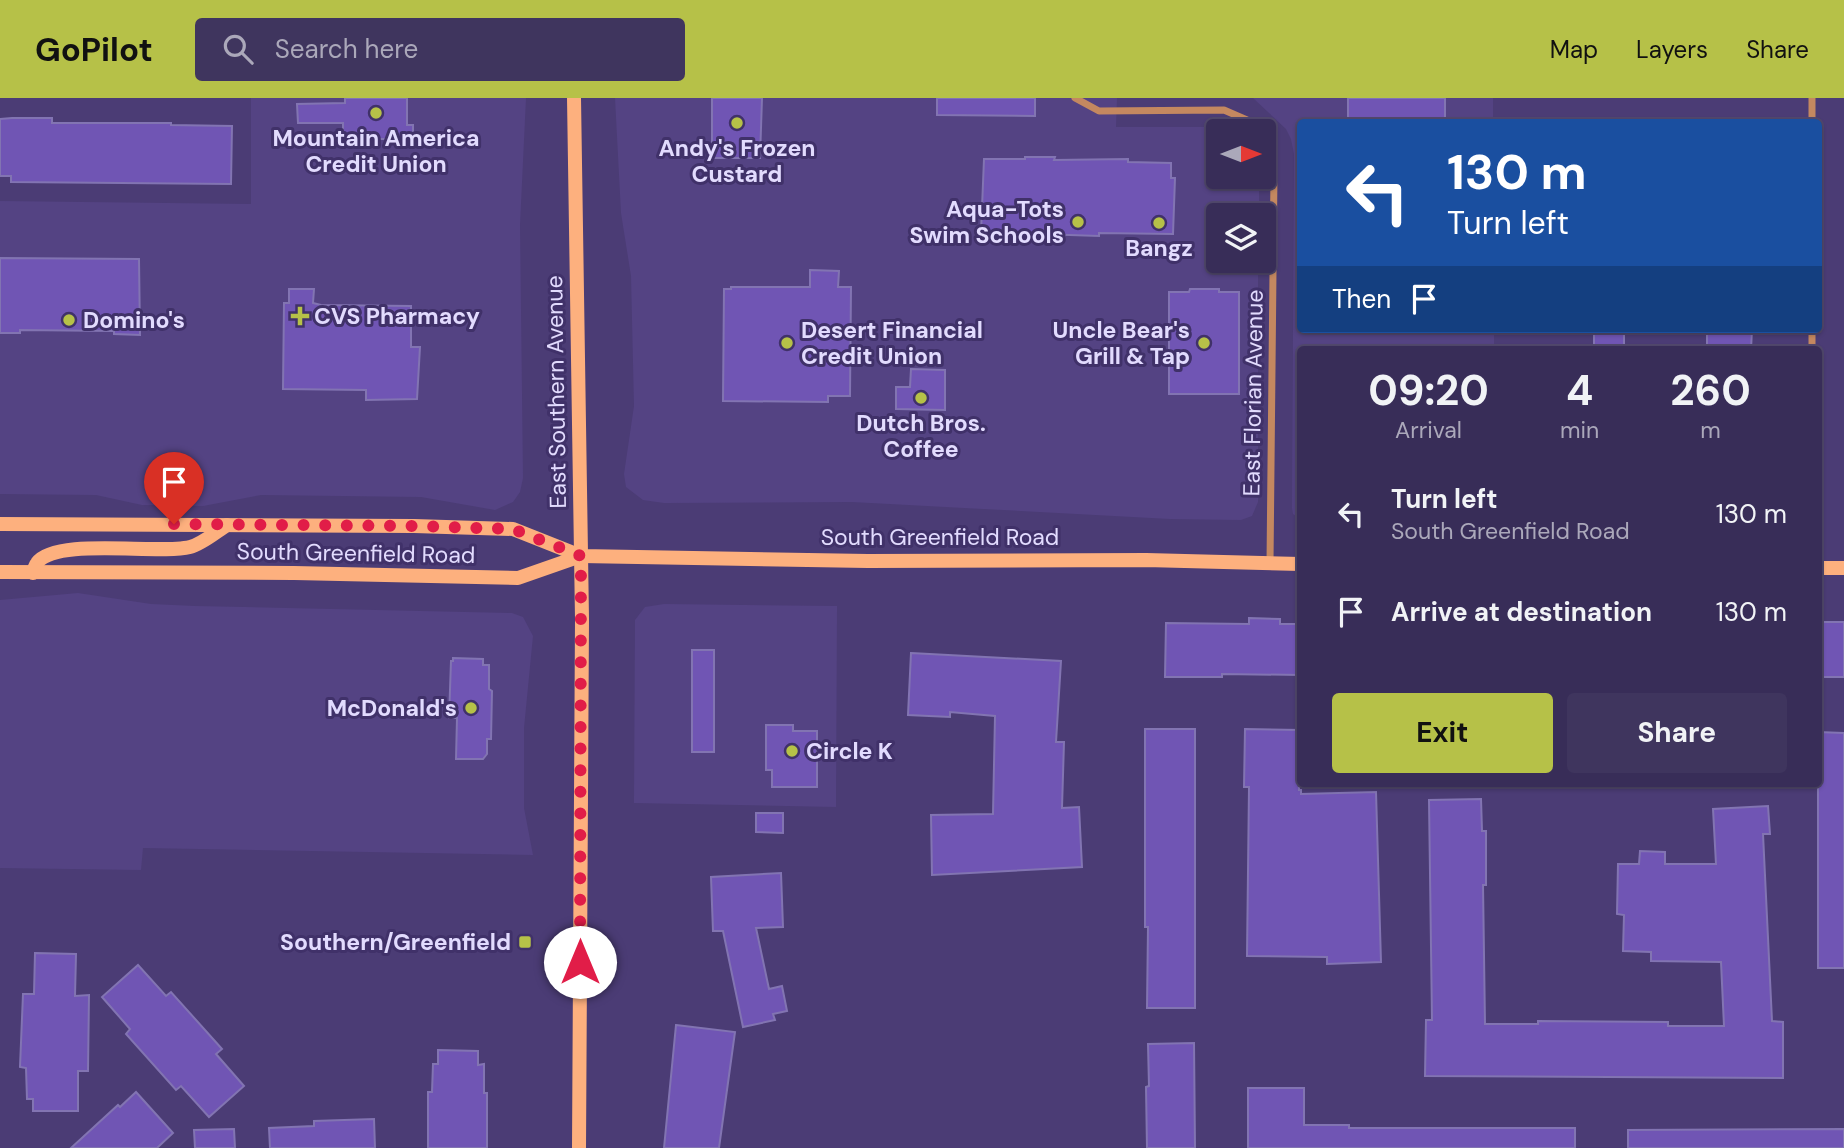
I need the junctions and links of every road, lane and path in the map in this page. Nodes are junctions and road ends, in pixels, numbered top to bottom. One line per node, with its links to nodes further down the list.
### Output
1 (574, 98): 10 (main road, East Southern Avenue)
2 (1076, 98): 4 (street)
3 (1812, 98): 5 (street)
4 (1245, 119)
5 (1812, 119)
6 (1274, 189): 11 (street, East Florian Avenue)
7 (3, 524): 8 (main road, South Greenfield Road); 9 (main road)
8 (228, 524): 10 (main road, South Greenfield Road); 16 (main road)
9 (0, 538)
10 (581, 556): 11 (main road, South Greenfield Road); 16 (main road, South Greenfield Road); 17 (main road, East Southern Avenue)
11 (1270, 564): 12 (main road, South Greenfield Road)
12 (1297, 565)
13 (1822, 568): 14 (main road)
14 (1844, 568)
15 (0, 572): 16 (main road, South Greenfield Road)
16 (33, 573)
17 (579, 1148)

